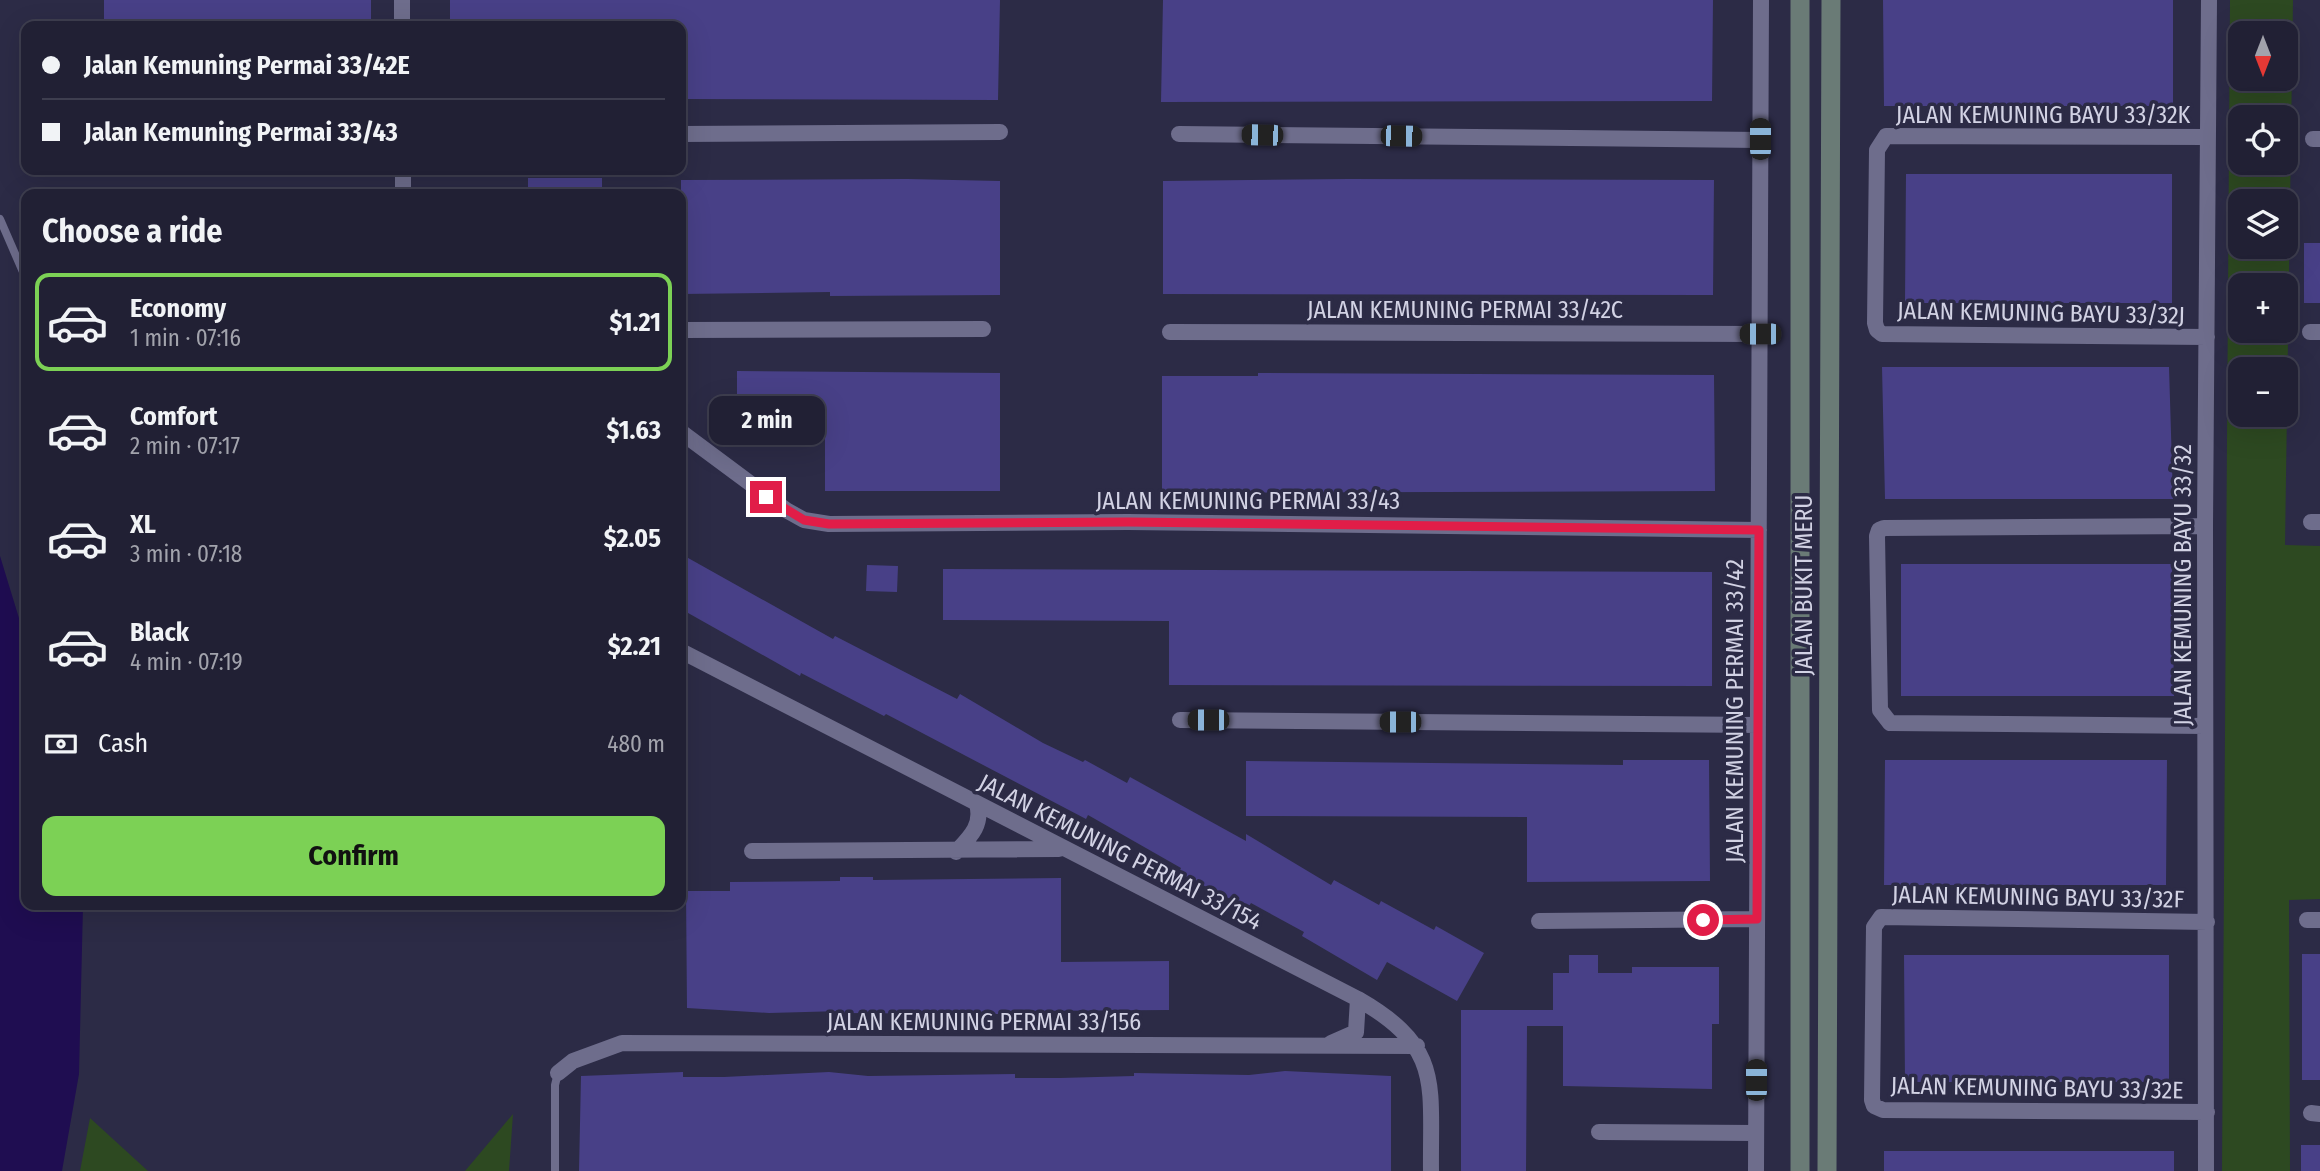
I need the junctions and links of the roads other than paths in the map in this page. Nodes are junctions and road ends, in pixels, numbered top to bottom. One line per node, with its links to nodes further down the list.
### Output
1 (401, 0): 6 (street)
2 (1761, 0): 11 (street, JALAN KEMUNING PERMAI 33/42)
3 (1800, 0): 45 (main road, JALAN BUKIT MERU)
4 (1831, 0): 46 (main road, JALAN BUKIT MERU)
5 (2209, 0): 10 (street, JALAN KEMUNING BAYU 33/32)
6 (402, 21)
7 (1000, 132): 8 (street)
8 (686, 134)
9 (1179, 134): 11 (street)
10 (2207, 137): 15 (street, JALAN KEMUNING BAYU 33/32K); 19 (street, JALAN KEMUNING BAYU 33/32)
11 (1760, 139): 18 (street, JALAN KEMUNING PERMAI 33/42)
12 (0, 219): 13 (lane)
13 (21, 267)
14 (983, 329): 16 (street)
15 (1877, 330): 19 (street, JALAN KEMUNING BAYU 33/32J)
16 (686, 331)
17 (1170, 332): 18 (street, JALAN KEMUNING PERMAI 33/42C)
18 (1760, 334): 22 (street, JALAN KEMUNING PERMAI 33/42)
19 (2207, 337): 21 (street, JALAN KEMUNING BAYU 33/32)
20 (686, 436): 22 (street, JALAN KEMUNING PERMAI 33/43)
21 (2205, 526): 26 (street, JALAN KEMUNING BAYU 33/32); 26 (street)
22 (1759, 530): 25 (street, JALAN KEMUNING PERMAI 33/42)
23 (686, 654): 27 (street, JALAN KEMUNING PERMAI 33/154)
24 (1180, 720): 25 (street)
25 (1758, 725): 31 (street, JALAN KEMUNING PERMAI 33/42)
26 (2205, 726): 33 (street, JALAN KEMUNING BAYU 33/32)
27 (976, 804): 28 (street, JALAN KEMUNING PERMAI 33/154); 30 (street)
28 (1062, 849): 30 (street); 34 (street, JALAN KEMUNING PERMAI 33/154)
29 (752, 851): 30 (street)
30 (956, 852)
31 (1757, 919): 32 (street); 41 (street, JALAN KEMUNING PERMAI 33/42)
32 (1539, 921)
33 (2207, 922): 38 (street, JALAN KEMUNING BAYU 33/32F); 39 (street, JALAN KEMUNING BAYU 33/32)
34 (1358, 999): 35 (street, JALAN KEMUNING PERMAI 33/154); 36 (street)
35 (1417, 1046): 36 (street, JALAN KEMUNING PERMAI 33/156); 43 (street, JALAN KEMUNING PERMAI 33/154)
36 (1318, 1047): 37 (street, JALAN KEMUNING PERMAI 33/156)
37 (558, 1073): 42 (lane)
38 (1872, 1100): 39 (street, JALAN KEMUNING BAYU 33/32E)
39 (2207, 1112): 47 (street, JALAN KEMUNING BAYU 33/32)
40 (1599, 1132): 41 (street)
41 (1756, 1133): 44 (street, JALAN KEMUNING PERMAI 33/42)
42 (555, 1171)
43 (1431, 1171)
44 (1756, 1171)
45 (1800, 1171)
46 (1827, 1171)
47 (2206, 1171)

